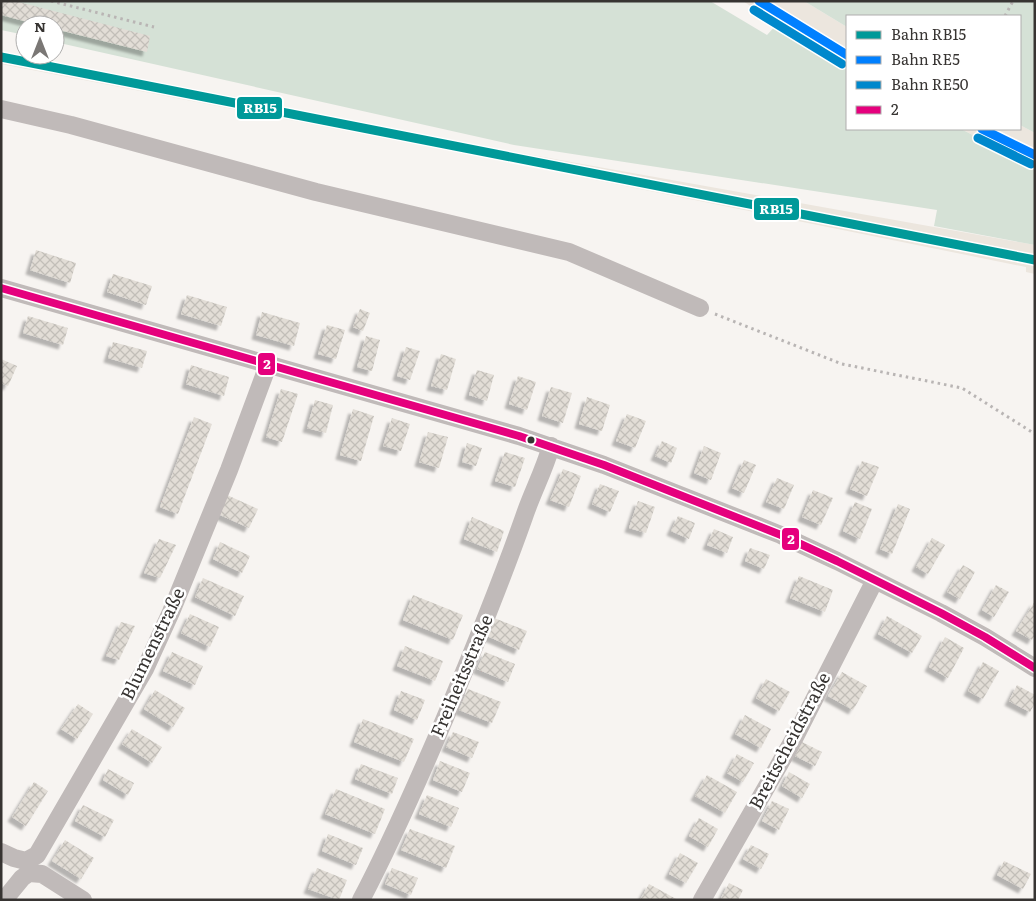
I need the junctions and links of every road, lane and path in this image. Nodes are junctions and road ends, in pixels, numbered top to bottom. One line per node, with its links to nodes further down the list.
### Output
1 (51, 1): 4 (path)
2 (1013, 1): 3 (path)
3 (1006, 15)
4 (154, 28)
5 (1, 109): 7 (street)
6 (2, 290): 8 (street)
7 (700, 308): 9 (path)
8 (268, 365): 10 (street); 14 (street, Blumenstraße)
9 (1035, 434)
10 (550, 446): 11 (street); 17 (street, Freiheitsstraße)
11 (876, 580): 12 (street); 18 (street, Breitscheidstraße)
12 (1035, 668)
13 (1, 852): 14 (street)
14 (28, 867): 15 (street, Blumenstraße); 16 (street)
15 (4, 900)
16 (82, 900)
17 (360, 900)
18 (702, 900)

